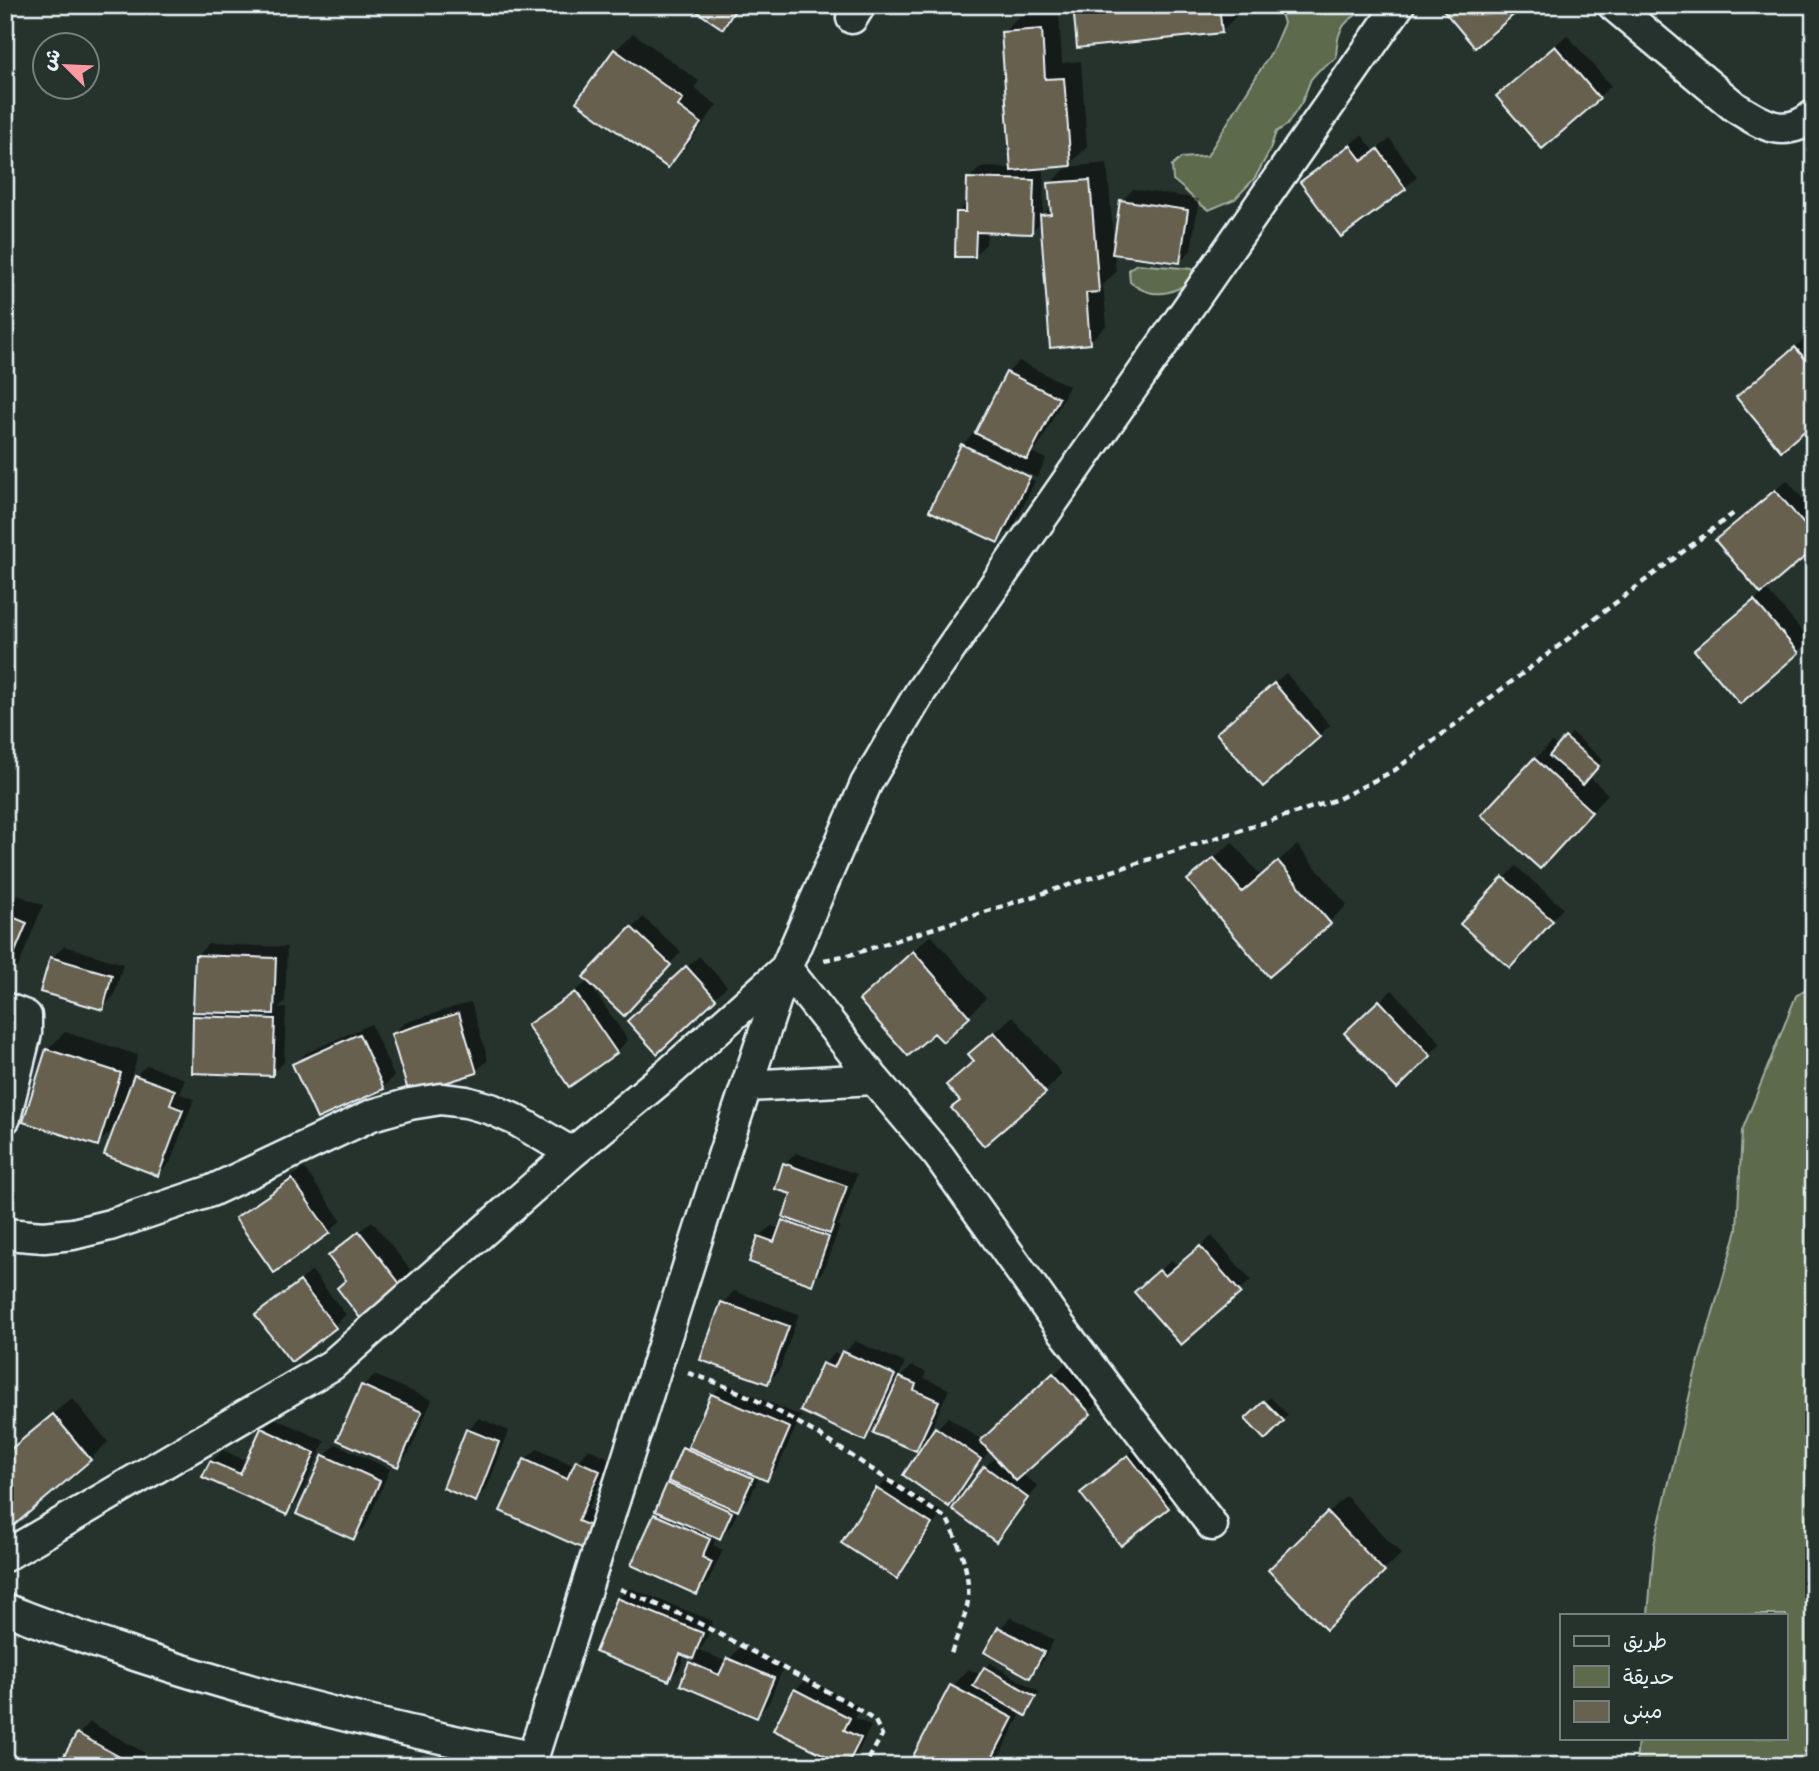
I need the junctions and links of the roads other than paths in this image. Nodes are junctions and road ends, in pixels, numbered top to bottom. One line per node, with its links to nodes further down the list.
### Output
1 (1399, 5): 4 (street)
2 (1613, 5): 3 (street)
3 (1814, 115)
4 (786, 968): 6 (street); 7 (street); 9 (street)
5 (5, 1008): 8 (street)
6 (874, 1079): 7 (street); 11 (street)
7 (747, 1086): 14 (street)
8 (5, 1118)
9 (572, 1153): 10 (street); 12 (street)
10 (5, 1234)
11 (1212, 1525)
12 (5, 1556)
13 (5, 1609): 14 (street)
14 (531, 1761)

